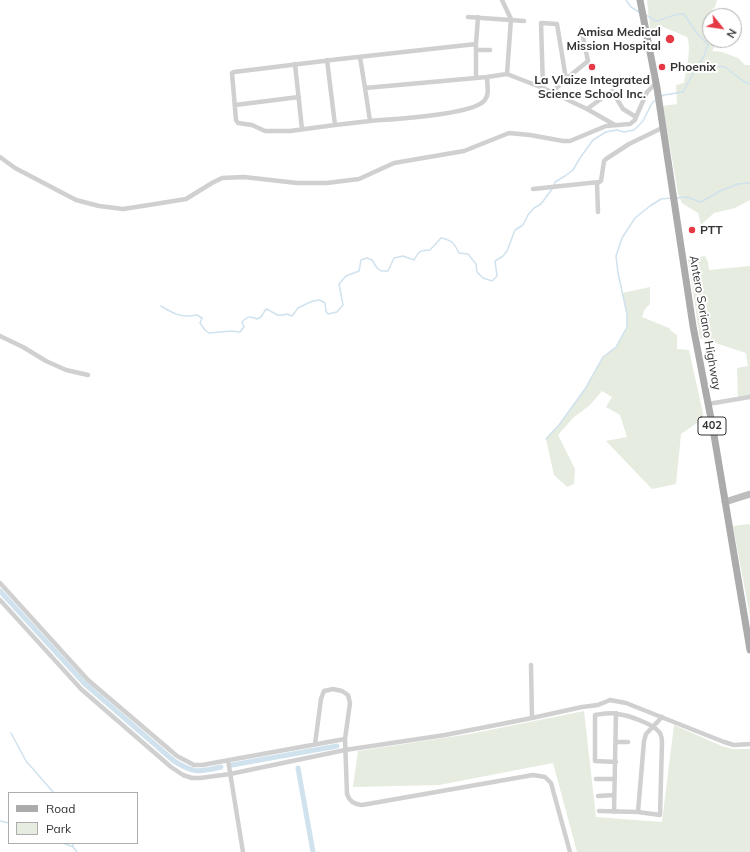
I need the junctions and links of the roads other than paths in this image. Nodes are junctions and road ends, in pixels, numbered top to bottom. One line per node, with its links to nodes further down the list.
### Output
1 (502, 0): 5 (street)
2 (640, 0): 18 (main road, Antero Soriano Highway / 402)
3 (468, 17): 4 (street)
4 (478, 17): 5 (street); 8 (street)
5 (511, 20): 6 (street); 14 (street)
6 (524, 21)
7 (581, 28): 17 (street)
8 (476, 44): 9 (street); 11 (street)
9 (476, 50): 10 (street); 16 (street)
10 (490, 50)
11 (360, 57): 12 (street); 19 (street)
12 (327, 60): 13 (street); 27 (street)
13 (295, 64): 22 (street); 23 (street)
14 (507, 74): 15 (street); 20 (street)
15 (486, 77): 16 (street); 26 (street)
16 (476, 78): 19 (street)
17 (566, 79): 20 (street); 21 (street)
18 (656, 83): 25 (street); 29 (main road, Antero Soriano Highway / 402)
19 (365, 88): 26 (street)
20 (543, 88): 21 (street)
21 (552, 92): 24 (street)
22 (299, 97): 23 (street); 30 (street)
23 (235, 105): 30 (street)
24 (587, 109): 25 (street); 28 (street)
25 (636, 117): 28 (street)
26 (370, 121): 27 (street)
27 (335, 125): 30 (street)
28 (614, 125): 31 (street)
29 (662, 128): 32 (street); 38 (main road, Antero Soriano Highway / 402)
30 (302, 129)
31 (0, 157)
32 (597, 183): 33 (street); 34 (street)
33 (533, 189)
34 (598, 212)
35 (0, 336): 36 (street)
36 (88, 375)
37 (750, 397): 38 (street)
38 (708, 404): 40 (main road, Antero Soriano Highway / 402)
39 (750, 494): 40 (street)
40 (725, 502): 45 (main road, Antero Soriano Highway / 402)
41 (0, 584): 43 (street)
42 (0, 600): 44 (street)
43 (21, 606): 44 (street); 57 (street)
44 (13, 614): 59 (street)
45 (750, 650)
46 (531, 665): 48 (street)
47 (616, 713): 50 (street); 52 (street); 58 (street)
48 (532, 718): 49 (street); 56 (street)
49 (662, 718): 50 (street); 55 (street)
50 (654, 727): 66 (street); 66 (street)
51 (344, 739): 54 (street); 54 (street); 56 (street)
52 (616, 742): 53 (street); 58 (street)
53 (628, 742)
54 (315, 744): 57 (street)
55 (750, 744)
56 (345, 750): 59 (street); 68 (street)
57 (228, 760): 59 (street)
58 (616, 762): 61 (street)
59 (230, 774): 67 (street)
60 (596, 779): 61 (street)
61 (615, 779): 62 (street)
62 (614, 795): 63 (street); 65 (street)
63 (598, 796)
64 (599, 811): 65 (street)
65 (614, 812): 66 (street)
66 (638, 812)
67 (243, 852)
68 (570, 852)

